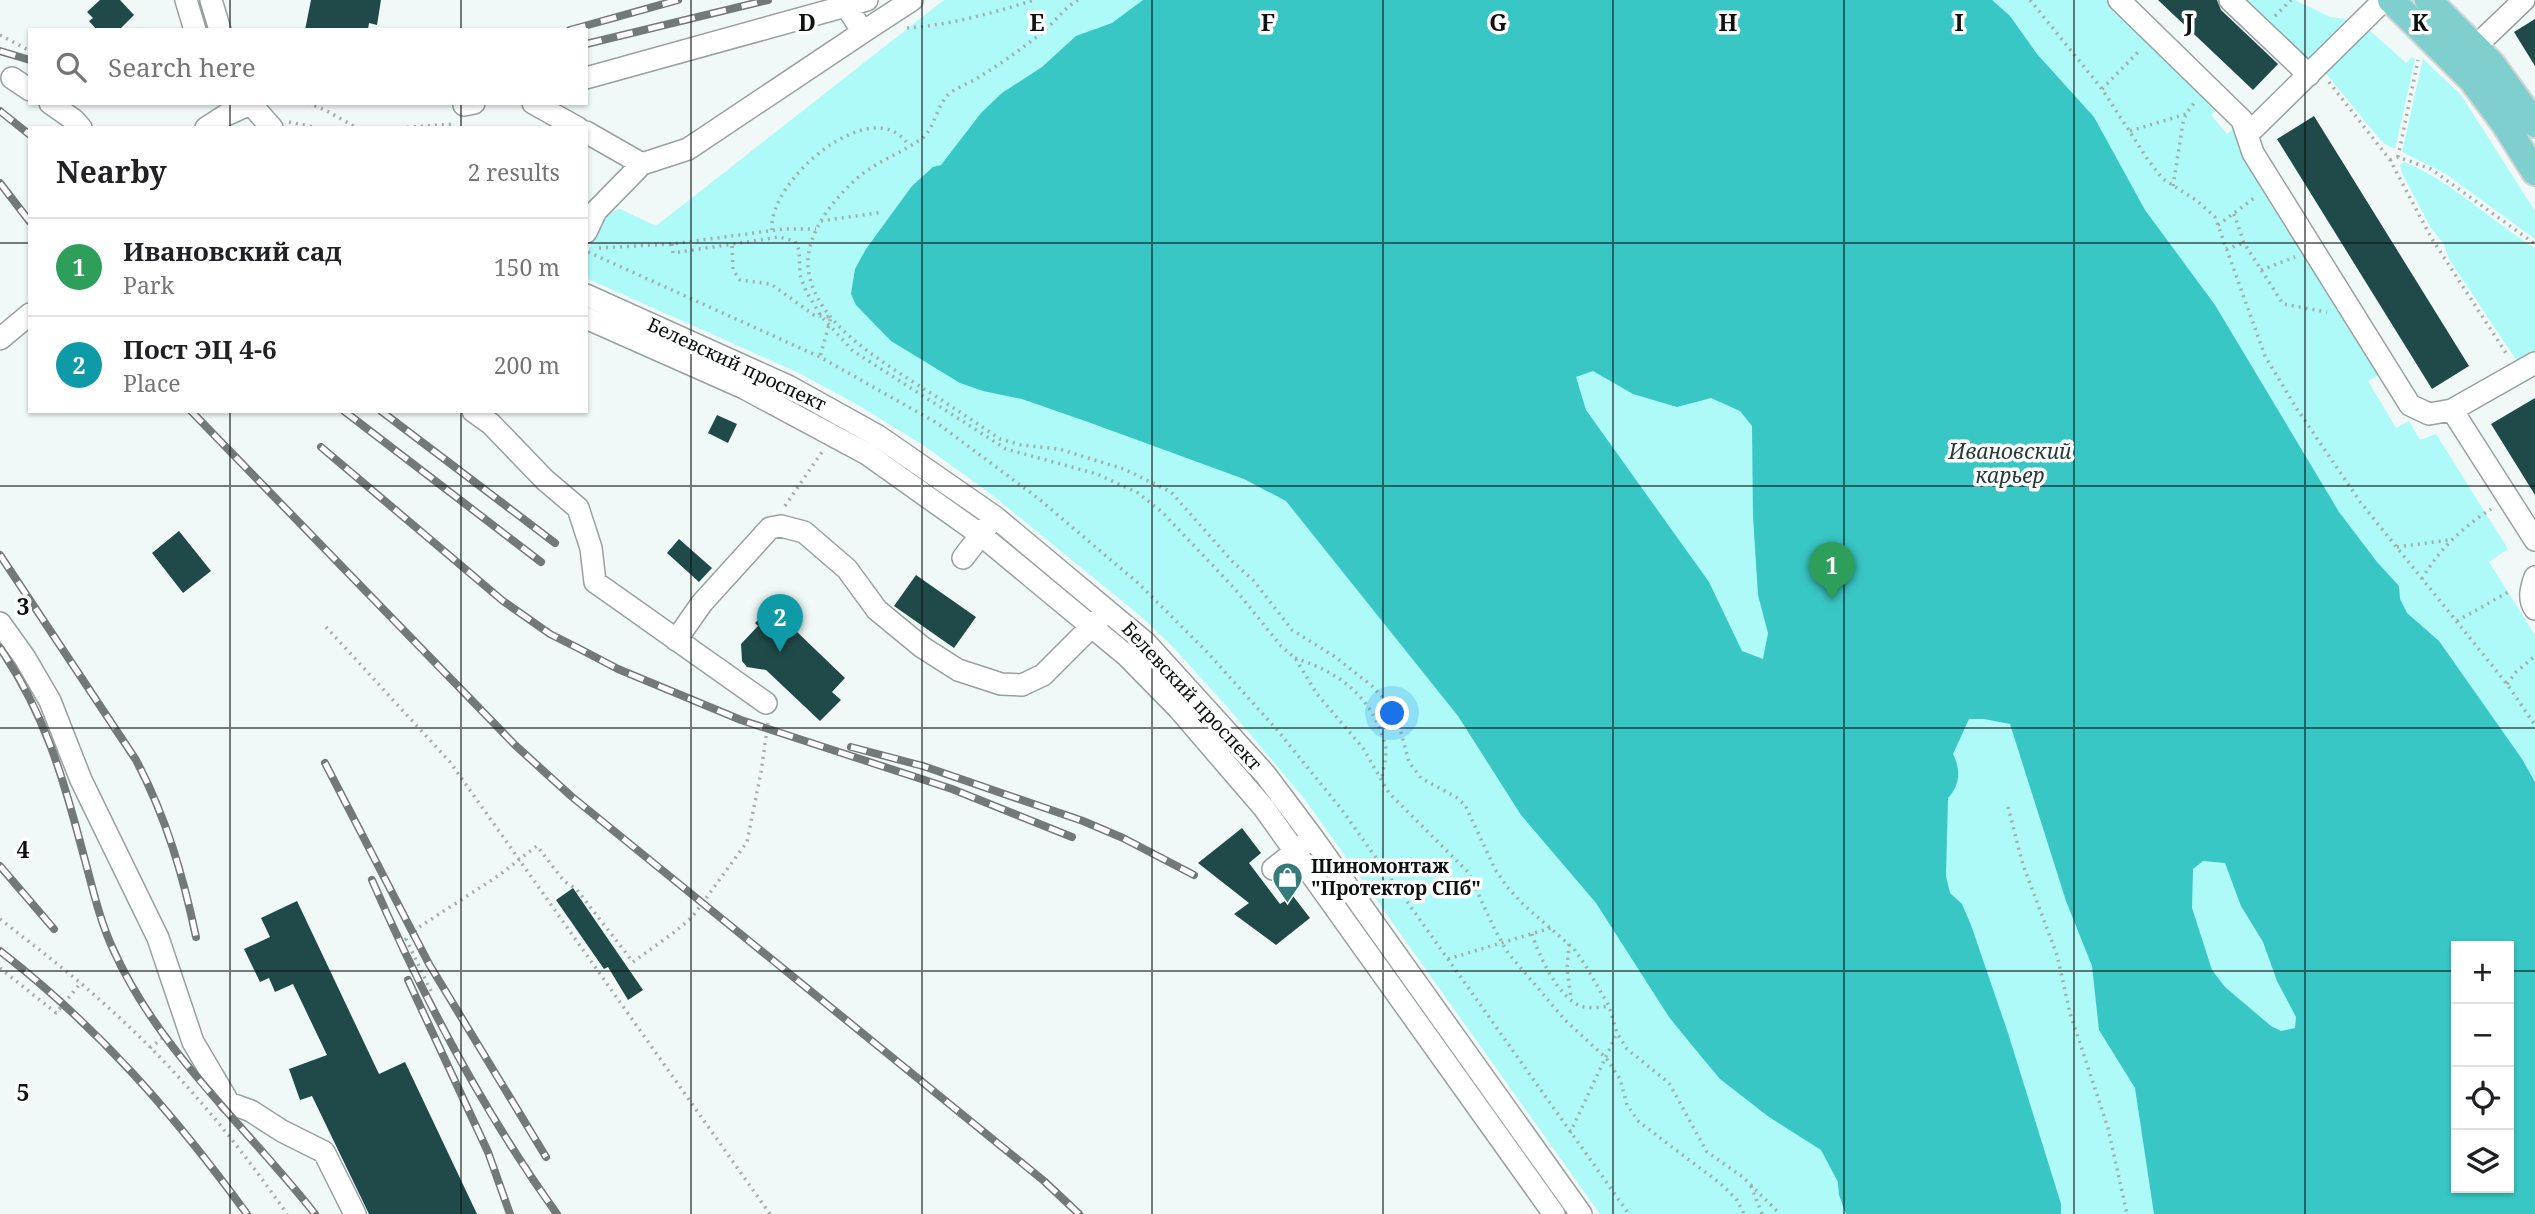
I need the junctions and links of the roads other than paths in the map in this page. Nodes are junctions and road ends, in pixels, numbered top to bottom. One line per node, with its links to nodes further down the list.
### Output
1 (186, 0): 12 (street)
2 (211, 0): 13 (street)
3 (867, 0): 11 (street)
4 (912, 0): 14 (street)
5 (2119, 0): 29 (street)
6 (2230, 0): 16 (street)
7 (2384, 0): 16 (street)
8 (2391, 0): 31 (main road)
9 (2428, 0): 15 (main road)
10 (2524, 0): 15 (street)
11 (846, 6): 14 (street); 17 (street)
12 (194, 28)
13 (219, 28)
14 (863, 32): 30 (street)
15 (2476, 46): 23 (main road)
16 (2313, 71): 29 (street)
17 (588, 77)
18 (52, 105): 25 (street)
19 (248, 105): 22 (street)
20 (251, 105): 24 (street)
21 (546, 112): 27 (street)
22 (228, 115): 26 (street)
23 (2535, 124)
24 (280, 125)
25 (79, 126)
26 (209, 126)
27 (574, 126)
28 (588, 133): 30 (street)
29 (2248, 135): 38 (street)
30 (642, 164): 32 (street)
31 (2535, 172)
32 (588, 239)
33 (588, 296): 40 (street, Белевский проспект)
34 (28, 316): 36 (street)
35 (588, 319): 41 (street, Белевский проспект)
36 (0, 338)
37 (2527, 367): 38 (street)
38 (2452, 410): 42 (street)
39 (476, 413): 49 (street)
40 (995, 517): 41 (street); 45 (street, Белевский проспект)
41 (981, 535): 43 (street); 48 (street, Белевский проспект)
42 (2535, 540)
43 (964, 558)
44 (2533, 582): 46 (street)
45 (1109, 609): 48 (street); 51 (street, Белевский проспект)
46 (2535, 609)
47 (0, 623): 54 (street)
48 (1093, 625): 49 (street); 52 (street, Белевский проспект)
49 (676, 640): 50 (street)
50 (766, 704)
51 (1313, 838): 52 (street); 56 (street, Белевский проспект)
52 (1296, 851): 53 (street); 55 (street, Белевский проспект)
53 (1273, 869)
54 (355, 1214)
55 (1554, 1214)
56 (1581, 1214)

